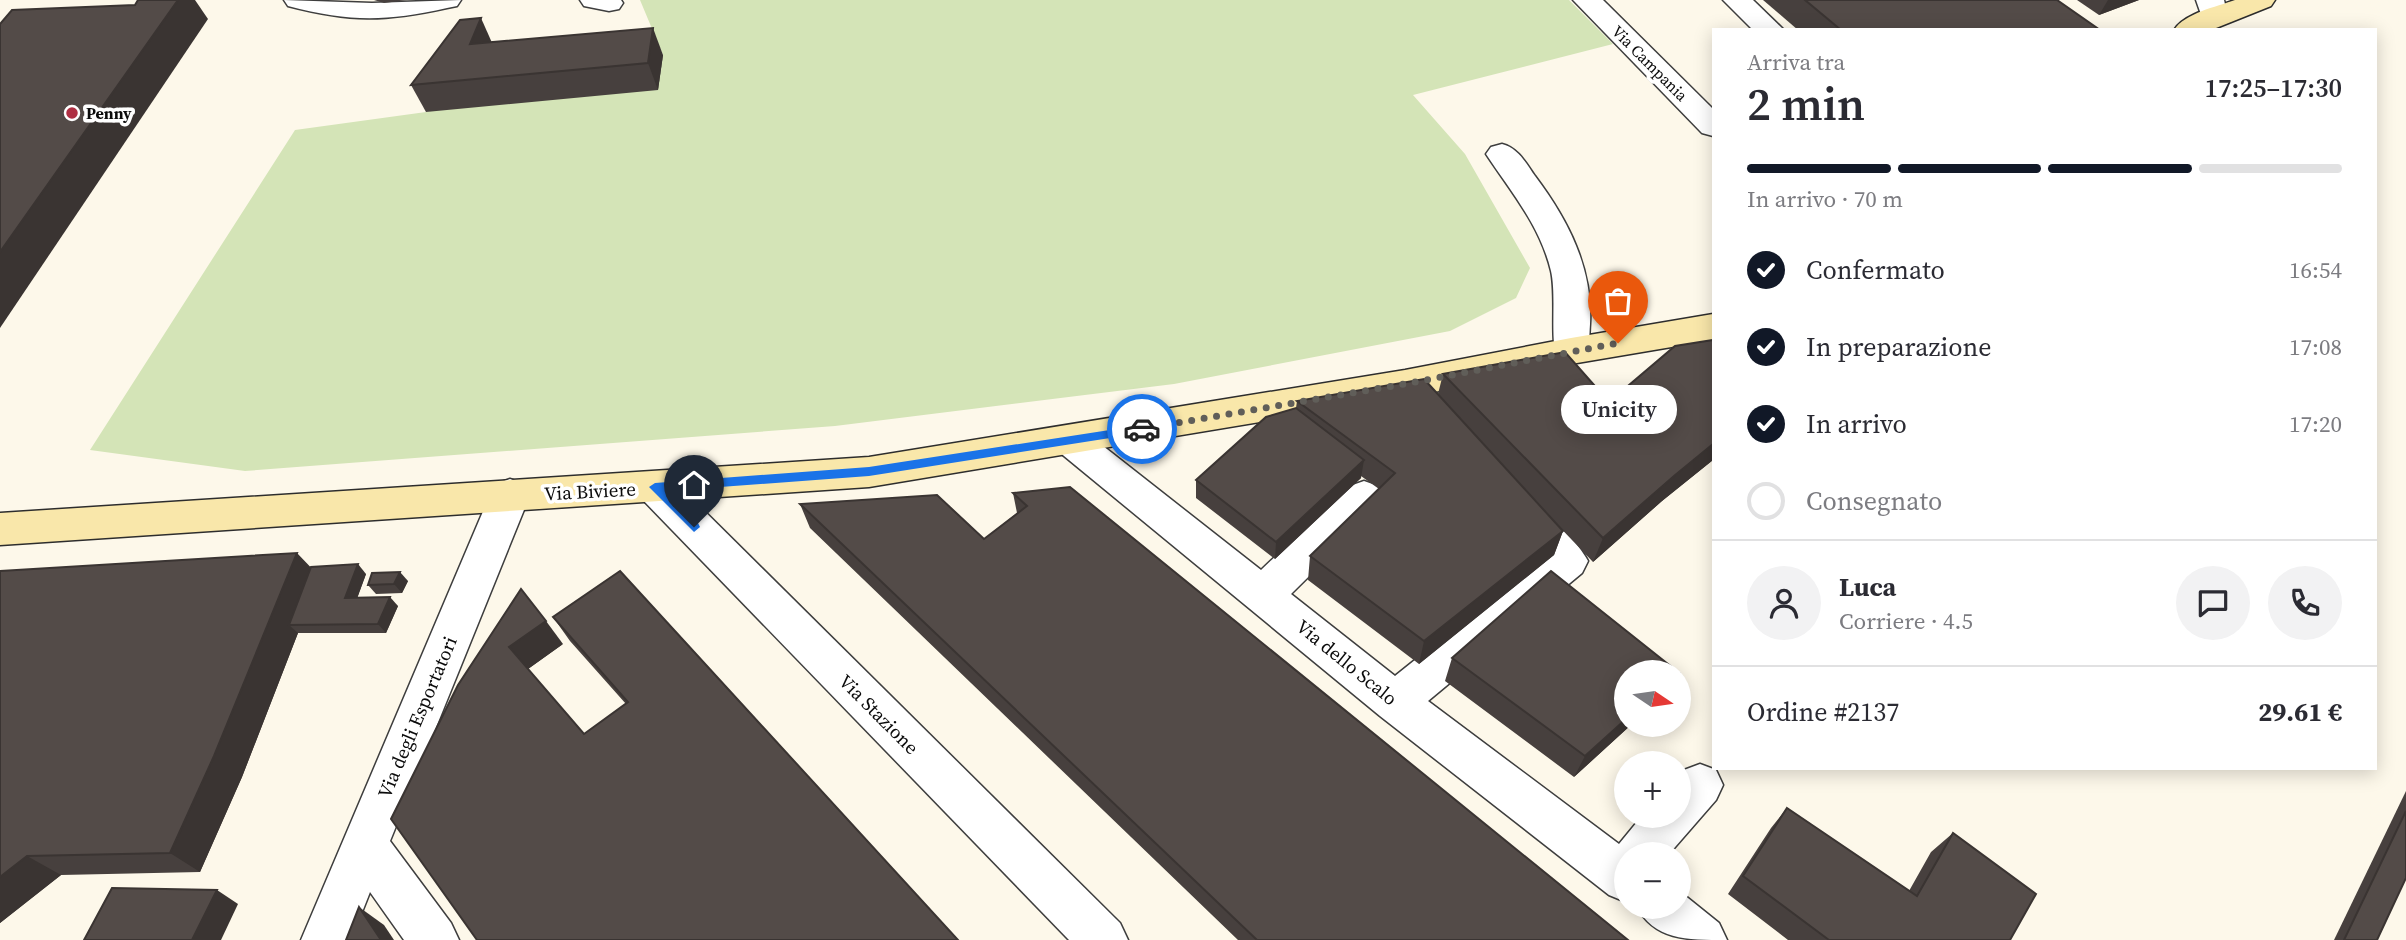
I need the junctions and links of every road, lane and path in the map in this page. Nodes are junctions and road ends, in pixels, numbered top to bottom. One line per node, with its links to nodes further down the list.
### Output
1 (298, 0): 2 (street)
2 (447, 0)
3 (1587, 0): 9 (street, Via Campania)
4 (1737, 0): 7 (street)
5 (2261, 0): 6 (main road)
6 (2212, 8): 8 (main road)
7 (1768, 28)
8 (2190, 28)
9 (1712, 125)
10 (1502, 154): 12 (street)
11 (1712, 327): 12 (main road, Via Biviere)
12 (1571, 351): 13 (main road, Via Biviere)
13 (1405, 384): 14 (street); 15 (main road, Via Biviere)
14 (1432, 414)
15 (1071, 441): 17 (main road, Via Biviere); 21 (street, Via dello Scalo)
16 (1496, 483): 22 (street)
17 (655, 487): 18 (main road, Via Biviere); 30 (street, Via Stazione)
18 (510, 495): 20 (main road, Via Biviere); 25 (street, Via degli Esportatori)
19 (1364, 497): 21 (street)
20 (0, 529)
21 (1263, 594): 22 (street, Via dello Scalo)
22 (1395, 702): 26 (street, Via dello Scalo)
23 (1662, 828): 24 (street)
24 (1650, 842)
25 (364, 844): 28 (street, Via degli Esportatori); 29 (street)
26 (1614, 860)
27 (1676, 919): 31 (street)
28 (326, 940)
29 (434, 940)
30 (1103, 940)
31 (1702, 940)

